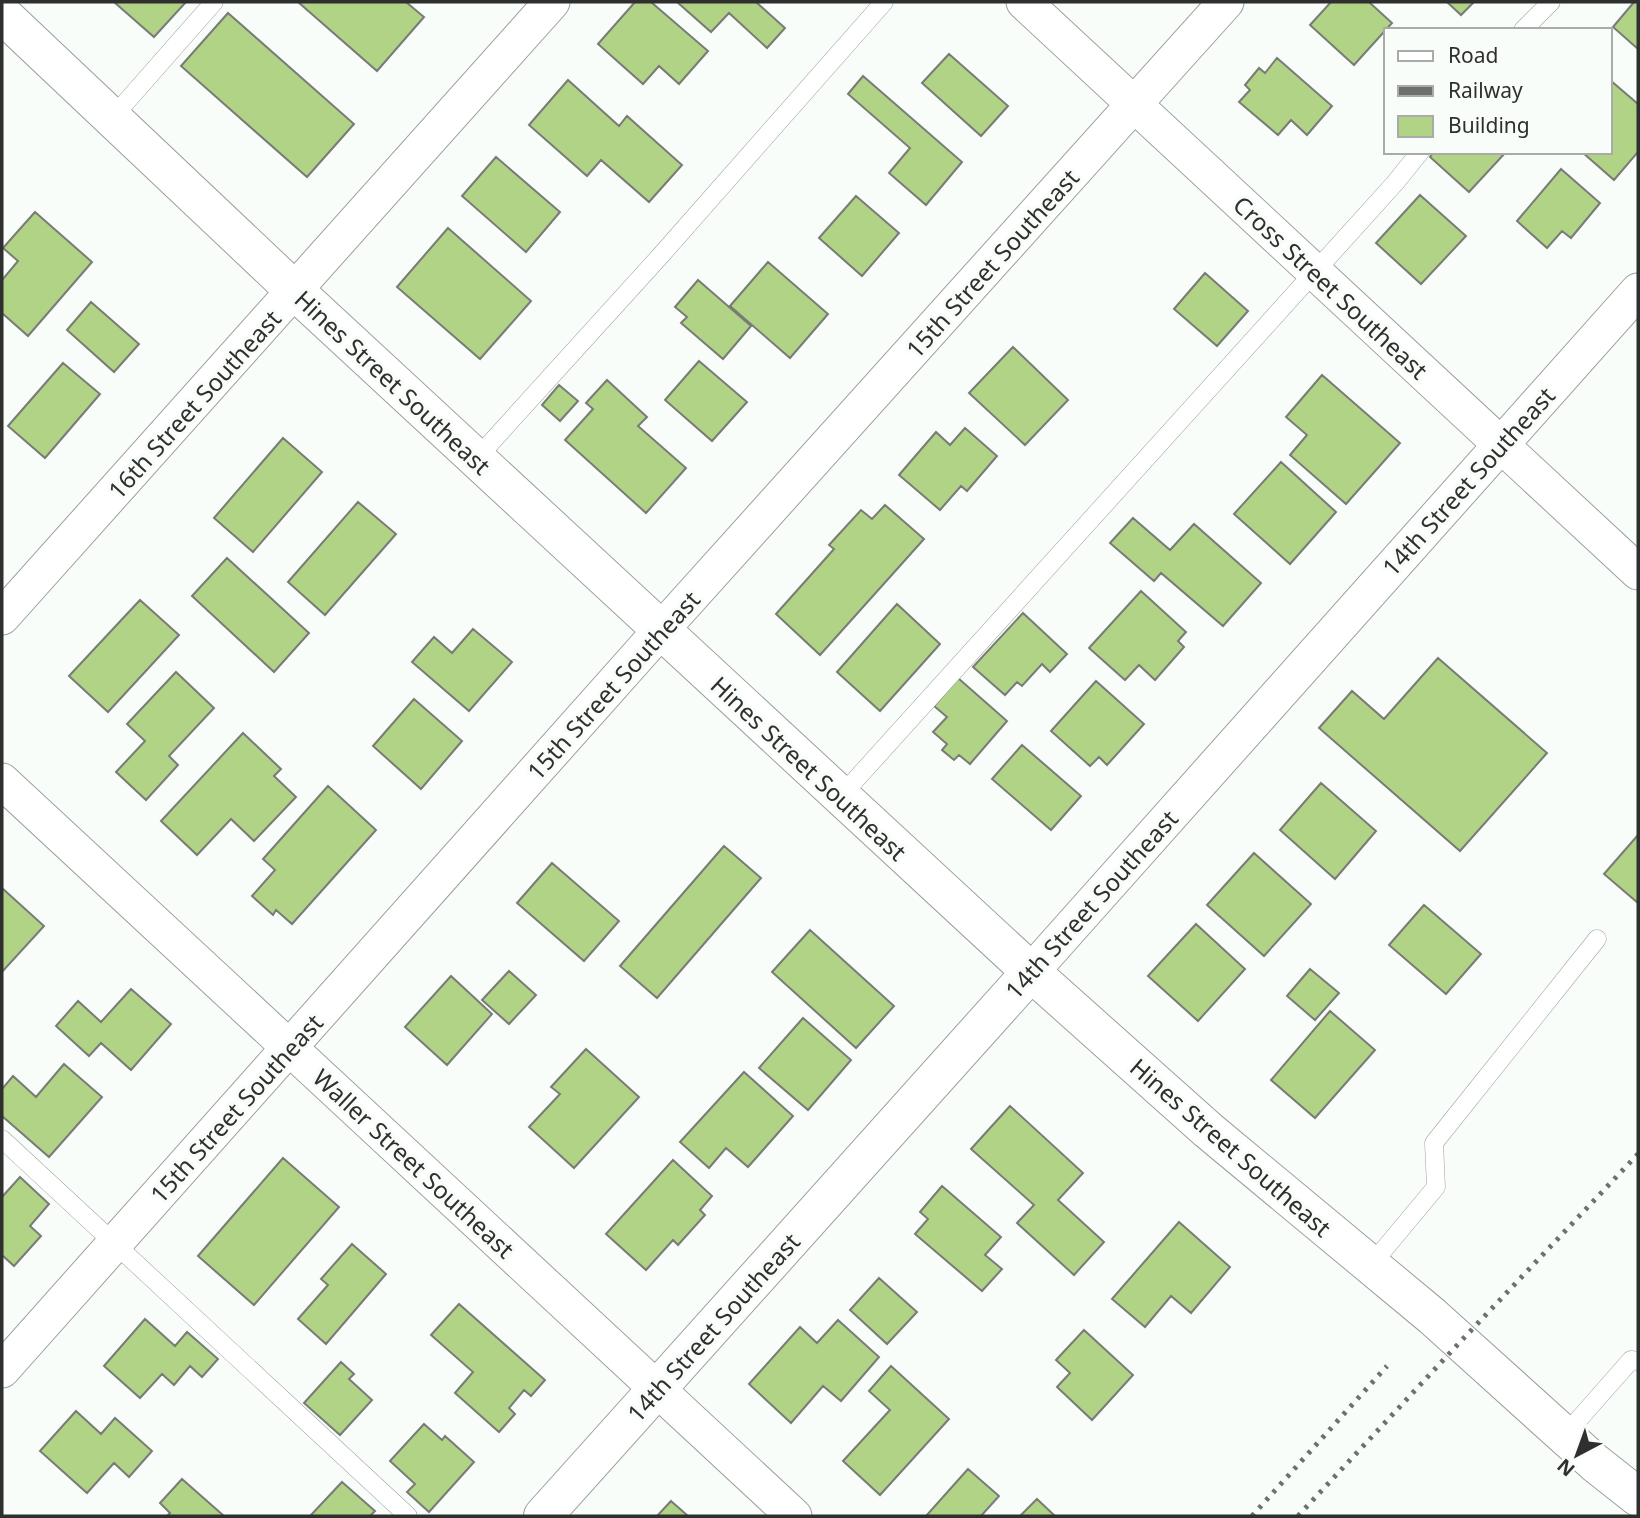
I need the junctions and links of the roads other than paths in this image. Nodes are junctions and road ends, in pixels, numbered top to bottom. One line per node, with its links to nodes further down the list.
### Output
1 (214, 2): 10 (lane)
2 (552, 2): 13 (street, 16th Street Southeast)
3 (884, 2): 16 (lane)
4 (1024, 2): 9 (street, Cross Street Southeast)
5 (1226, 2): 9 (street, 15th Street Southeast)
6 (1551, 2): 8 (lane)
7 (2, 14): 10 (street, Hines Street Southeast)
8 (1525, 28)
9 (1136, 104): 12 (street, Cross Street Southeast); 19 (street, 15th Street Southeast)
10 (111, 118): 13 (street, Hines Street Southeast)
11 (1418, 154): 12 (lane)
12 (1314, 271): 15 (street, Cross Street Southeast); 21 (lane)
13 (295, 291): 16 (street, Hines Street Southeast); 18 (street, 16th Street Southeast)
14 (1638, 291): 15 (street, 14th Street Southeast)
15 (1500, 444): 17 (street, Cross Street Southeast); 23 (street, 14th Street Southeast)
16 (476, 458): 19 (street, Hines Street Southeast)
17 (1638, 572)
18 (2, 617)
19 (661, 630): 21 (street, Hines Street Southeast); 24 (street, 15th Street Southeast)
20 (2, 781): 24 (street, Waller Street Southeast)
21 (840, 797): 23 (street, Hines Street Southeast)
22 (1597, 939): 27 (lane)
23 (1031, 972): 27 (street, Hines Street Southeast); 30 (street, 14th Street Southeast)
24 (291, 1048): 26 (street, 15th Street Southeast); 30 (street, Waller Street Southeast)
25 (2, 1139): 26 (lane)
26 (114, 1245): 29 (street, 15th Street Southeast); 33 (lane)
27 (1371, 1265): 31 (street, Hines Street Southeast)
28 (1638, 1361): 31 (lane)
29 (2, 1370)
30 (657, 1389): 34 (street, 14th Street Southeast); 35 (street, Waller Street Southeast)
31 (1565, 1436): 32 (street, Hines Street Southeast)
32 (1638, 1497)
33 (408, 1516)
34 (542, 1516)
35 (794, 1516)

